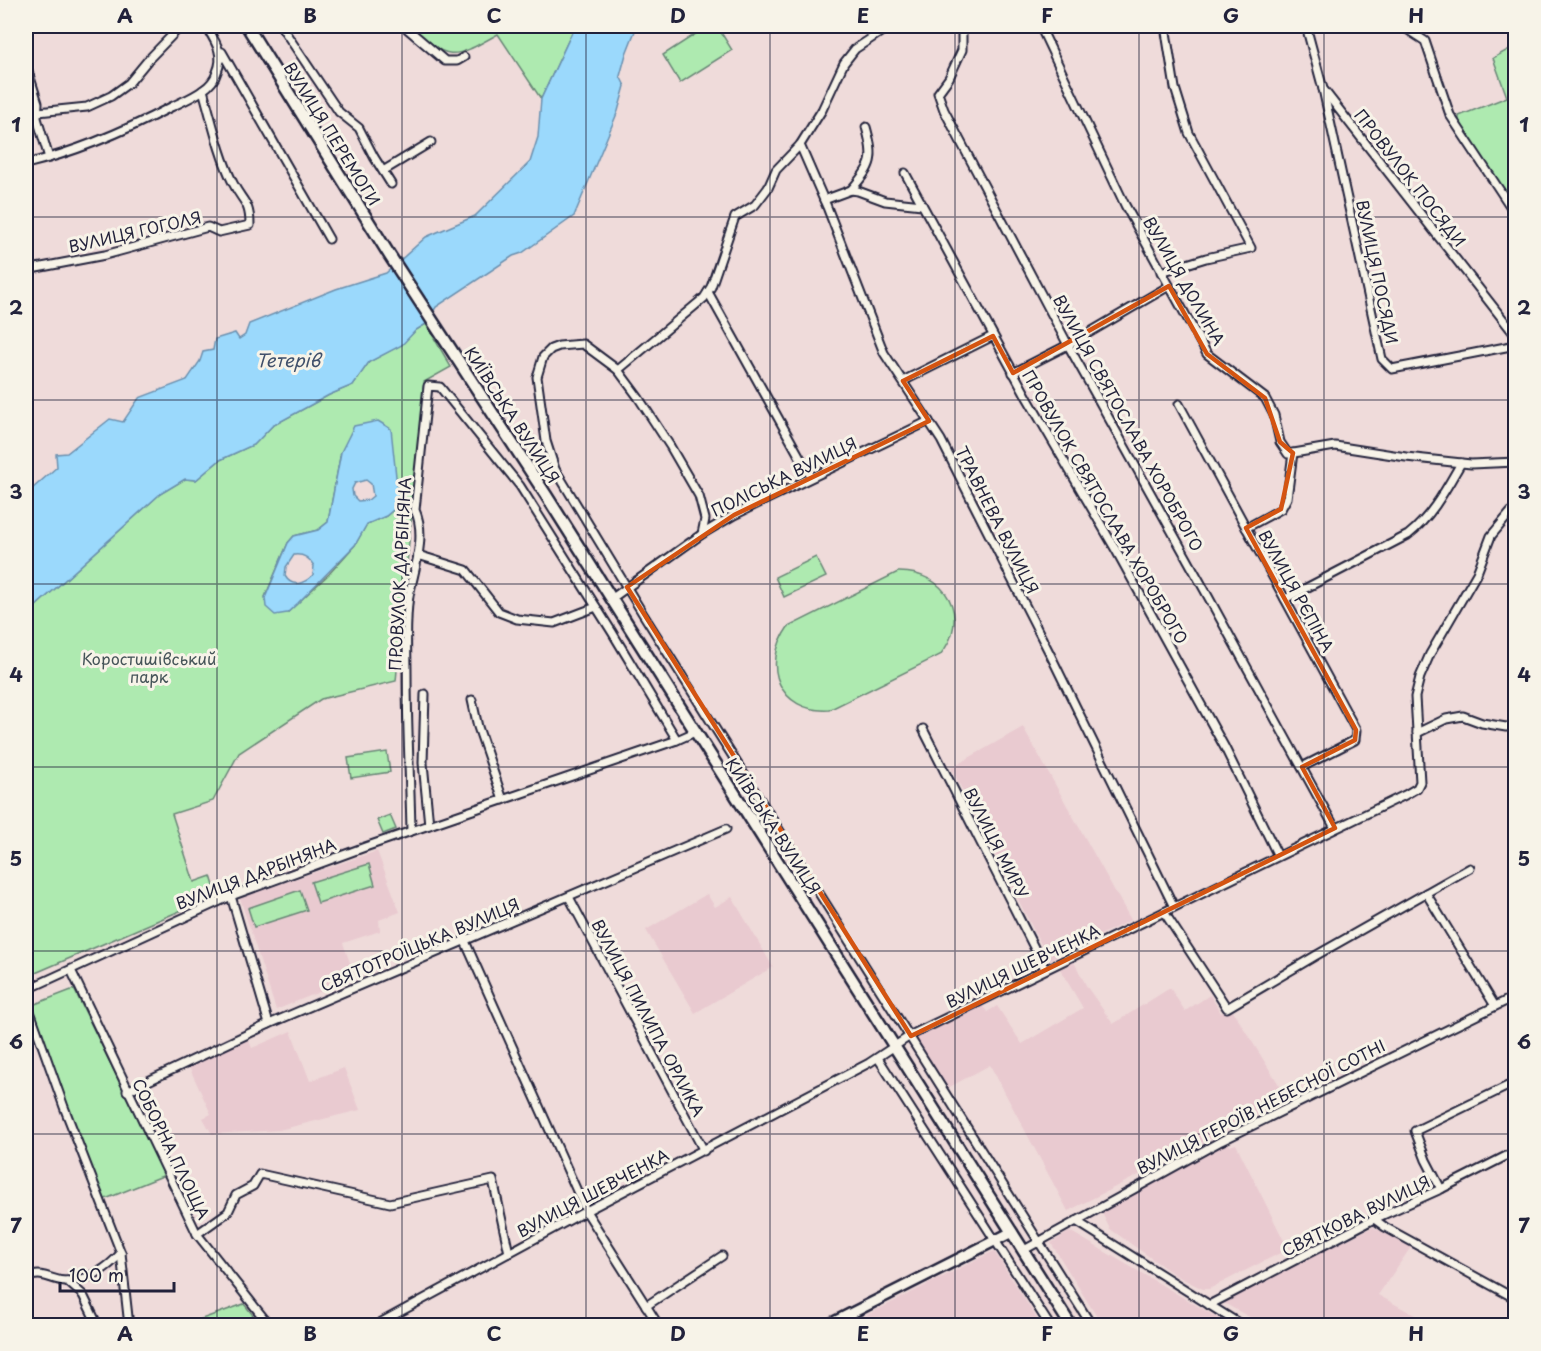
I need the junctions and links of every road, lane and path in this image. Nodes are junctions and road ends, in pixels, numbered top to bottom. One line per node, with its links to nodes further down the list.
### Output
1 (181, 26): 17 (street)
2 (206, 26): 12 (street)
3 (247, 26): 37 (main road, ВУЛИЦЯ ПЕРЕМОГИ)
4 (281, 26): 23 (street, ВУЛИЦЯ ПЕРЕМОГИ)
5 (404, 26): 13 (street)
6 (890, 26): 20 (street)
7 (962, 26): 38 (street, ВУЛИЦЯ СВЯТОСЛАВА ХОРОБРОГО)
8 (1040, 26): 32 (street, ВУЛИЦЯ ДОЛИНА)
9 (1165, 26): 32 (street)
10 (1306, 26): 15 (street, ПРОВУЛОК ПОСЯДИ)
11 (1404, 26): 29 (street)
12 (220, 50): 16 (street); 30 (street)
13 (464, 57)
14 (26, 65): 17 (street)
15 (1323, 89): 36 (street, ПРОВУЛОК ПОСЯДИ); 39 (street, ВУЛИЦЯ ПОСЯДИ)
16 (203, 90): 21 (street); 31 (street, ВУЛИЦЯ ГОГОЛЯ)
17 (38, 112): 21 (street)
18 (866, 127): 26 (street)
19 (431, 142): 23 (street, ВУЛИЦЯ ПЕРЕМОГИ)
20 (800, 145): 27 (street, ТРАВНЕВА ВУЛИЦЯ); 34 (street)
21 (50, 158): 22 (street)
22 (26, 164)
23 (383, 171): 25 (street, ВУЛИЦЯ ПЕРЕМОГИ)
24 (905, 172): 28 (street, ПРОВУЛОК СВЯТОСЛАВА ХОРОБРОГО)
25 (391, 184)
26 (851, 190): 27 (street); 28 (street)
27 (825, 200): 42 (street, ТРАВНЕВА ВУЛИЦЯ)
28 (922, 205): 35 (street, ПРОВУЛОК СВЯТОСЛАВА ХОРОБРОГО)
29 (1515, 215)
30 (329, 239)
31 (26, 270)
32 (1161, 272): 33 (street, ВУЛИЦЯ ДОЛИНА)
33 (1169, 286): 38 (street); 45 (street, ВУЛИЦЯ ДОЛИНА)
34 (708, 292): 40 (street); 48 (street)
35 (993, 336): 41 (street, ПРОВУЛОК СВЯТОСЛАВА ХОРОБРОГО); 42 (street)
36 (1515, 336)
37 (447, 343): 54 (main road, КИЇВСЬКА ВУЛИЦЯ)
38 (1068, 345): 41 (street); 64 (street, ВУЛИЦЯ СВЯТОСЛАВА ХОРОБРОГО)
39 (1515, 345)
40 (618, 370): 51 (street); 53 (street, КИЇВСЬКА ВУЛИЦЯ)
41 (1013, 373): 70 (street, ПРОВУЛОК СВЯТОСЛАВА ХОРОБРОГО)
42 (903, 381): 44 (street, ТРАВНЕВА ВУЛИЦЯ)
43 (1179, 404): 50 (street, ВУЛИЦЯ РЄПІНА)
44 (929, 421): 48 (street, ПОЛІСЬКА ВУЛИЦЯ); 75 (street, ТРАВНЕВА ВУЛИЦЯ)
45 (1293, 453): 46 (street); 50 (street)
46 (1461, 462): 47 (street); 55 (street)
47 (1515, 462)
48 (811, 477): 51 (street, ПОЛІСЬКА ВУЛИЦЯ)
49 (1515, 506): 62 (street, ВУЛИЦЯ ШЕВЧЕНКА)
50 (1246, 528): 55 (street, ВУЛИЦЯ РЄПІНА)
51 (702, 534): 53 (street, ПОЛІСЬКА ВУЛИЦЯ)
52 (418, 555): 56 (street); 56 (street, ПРОВУЛОК ДАРБІНЯНА); 69 (street, ПРОВУЛОК ДАРБІНЯНА)
53 (627, 587): 54 (street, ПОЛІСЬКА ВУЛИЦЯ); 85 (street, КИЇВСЬКА ВУЛИЦЯ)
54 (611, 599): 61 (main road, КИЇВСЬКА ВУЛИЦЯ)
55 (1285, 599): 64 (street, ВУЛИЦЯ РЄПІНА)
56 (596, 607): 63 (street)
57 (425, 694): 66 (street)
58 (472, 700): 65 (street)
59 (1515, 726): 62 (street)
60 (923, 729): 78 (street, ВУЛИЦЯ МИРУ)
61 (695, 732): 63 (street, ВУЛИЦЯ ДАРБІНЯНА); 86 (main road, КИЇВСЬКА ВУЛИЦЯ)
62 (1417, 733): 67 (street, ВУЛИЦЯ ШЕВЧЕНКА)
63 (677, 740): 65 (street, ВУЛИЦЯ ДАРБІНЯНА)
64 (1302, 767): 67 (street, ВУЛИЦЯ СВЯТОСЛАВА ХОРОБРОГО)
65 (503, 800): 66 (street, ВУЛИЦЯ ДАРБІНЯНА)
66 (429, 825): 69 (street, ВУЛИЦЯ ДАРБІНЯНА)
67 (1335, 828): 70 (street, ВУЛИЦЯ ШЕВЧЕНКА)
68 (726, 829): 74 (street, СВЯТОТРОЇЦЬКА ВУЛИЦЯ)
69 (411, 831): 73 (street, ВУЛИЦЯ ДАРБІНЯНА)
70 (1278, 856): 75 (street, ВУЛИЦЯ ШЕВЧЕНКА)
71 (1470, 868): 72 (street)
72 (1426, 893): 76 (street); 83 (street)
73 (231, 896): 79 (street, ВУЛИЦЯ ДАРБІНЯНА); 84 (street)
74 (568, 897): 77 (street, СВЯТОТРОЇЦЬКА ВУЛИЦЯ); 90 (street, ВУЛИЦЯ ПИЛИПА ОРЛИКА)
75 (1174, 907): 76 (street, ВУЛИЦЯ ШЕВЧЕНКА)
76 (1164, 912): 78 (street, ВУЛИЦЯ ШЕВЧЕНКА)
77 (464, 939): 84 (street, СВЯТОТРОЇЦЬКА ВУЛИЦЯ); 93 (street)
78 (1045, 969): 85 (street, ВУЛИЦЯ ШЕВЧЕНКА)
79 (71, 970): 80 (street, ВУЛИЦЯ ДАРБІНЯНА); 89 (street, СОБОРНА ПЛОЩА)
80 (26, 990)
81 (1515, 996): 83 (street, ВУЛИЦЯ ГЕРОЇВ НЕБЕСНОЇ СОТНІ)
82 (26, 1000): 102 (street)
83 (1495, 1006): 95 (street, ВУЛИЦЯ ГЕРОЇВ НЕБЕСНОЇ СОТНІ)
84 (269, 1024): 89 (street, СВЯТОТРОЇЦЬКА ВУЛИЦЯ)
85 (911, 1036): 86 (street, ВУЛИЦЯ ШЕВЧЕНКА); 99 (street, КИЇВСЬКА ВУЛИЦЯ)
86 (895, 1046): 87 (street, ВУЛИЦЯ ШЕВЧЕНКА); 96 (main road, КИЇВСЬКА ВУЛИЦЯ)
87 (878, 1058): 90 (street, ВУЛИЦЯ ШЕВЧЕНКА); 98 (street)
88 (1515, 1082): 92 (street)
89 (127, 1091): 97 (street, СОБОРНА ПЛОЩА)
90 (704, 1151): 93 (street, ВУЛИЦЯ ШЕВЧЕНКА)
91 (1515, 1151): 92 (street, СВЯТКОВА ВУЛИЦЯ)
92 (1441, 1189): 94 (street, СВЯТКОВА ВУЛИЦЯ)
93 (586, 1210): 101 (street, ВУЛИЦЯ ШЕВЧЕНКА); 108 (street)
94 (1374, 1219): 106 (street); 107 (street, СВЯТКОВА ВУЛИЦЯ)
95 (1076, 1221): 99 (street, ВУЛИЦЯ ГЕРОЇВ НЕБЕСНОЇ СОТНІ); 107 (street)
96 (1012, 1232): 98 (street); 100 (main road, КИЇВСЬКА ВУЛИЦЯ)
97 (197, 1234): 101 (street); 111 (street, СОБОРНА ПЛОЩА)
98 (996, 1240): 114 (street); 115 (street)
99 (1039, 1241): 100 (street, ВУЛИЦЯ ГЕРОЇВ НЕБЕСНОЇ СОТНІ); 117 (street, КИЇВСЬКА ВУЛИЦЯ)
100 (1024, 1250): 116 (main road, КИЇВСЬКА ВУЛИЦЯ)
101 (509, 1252): 112 (street, ВУЛИЦЯ ШЕВЧЕНКА)
102 (121, 1253): 105 (street); 110 (street)
103 (722, 1256): 108 (street)
104 (26, 1277): 105 (street)
105 (67, 1281): 109 (street)
106 (1515, 1299)
107 (1209, 1305): 118 (street)
108 (646, 1306): 113 (street)
109 (98, 1326)
110 (129, 1326)
111 (270, 1326)
112 (374, 1326)
113 (659, 1326)
114 (826, 1326)
115 (1050, 1326)
116 (1071, 1326)
117 (1092, 1326)
118 (1244, 1326)

